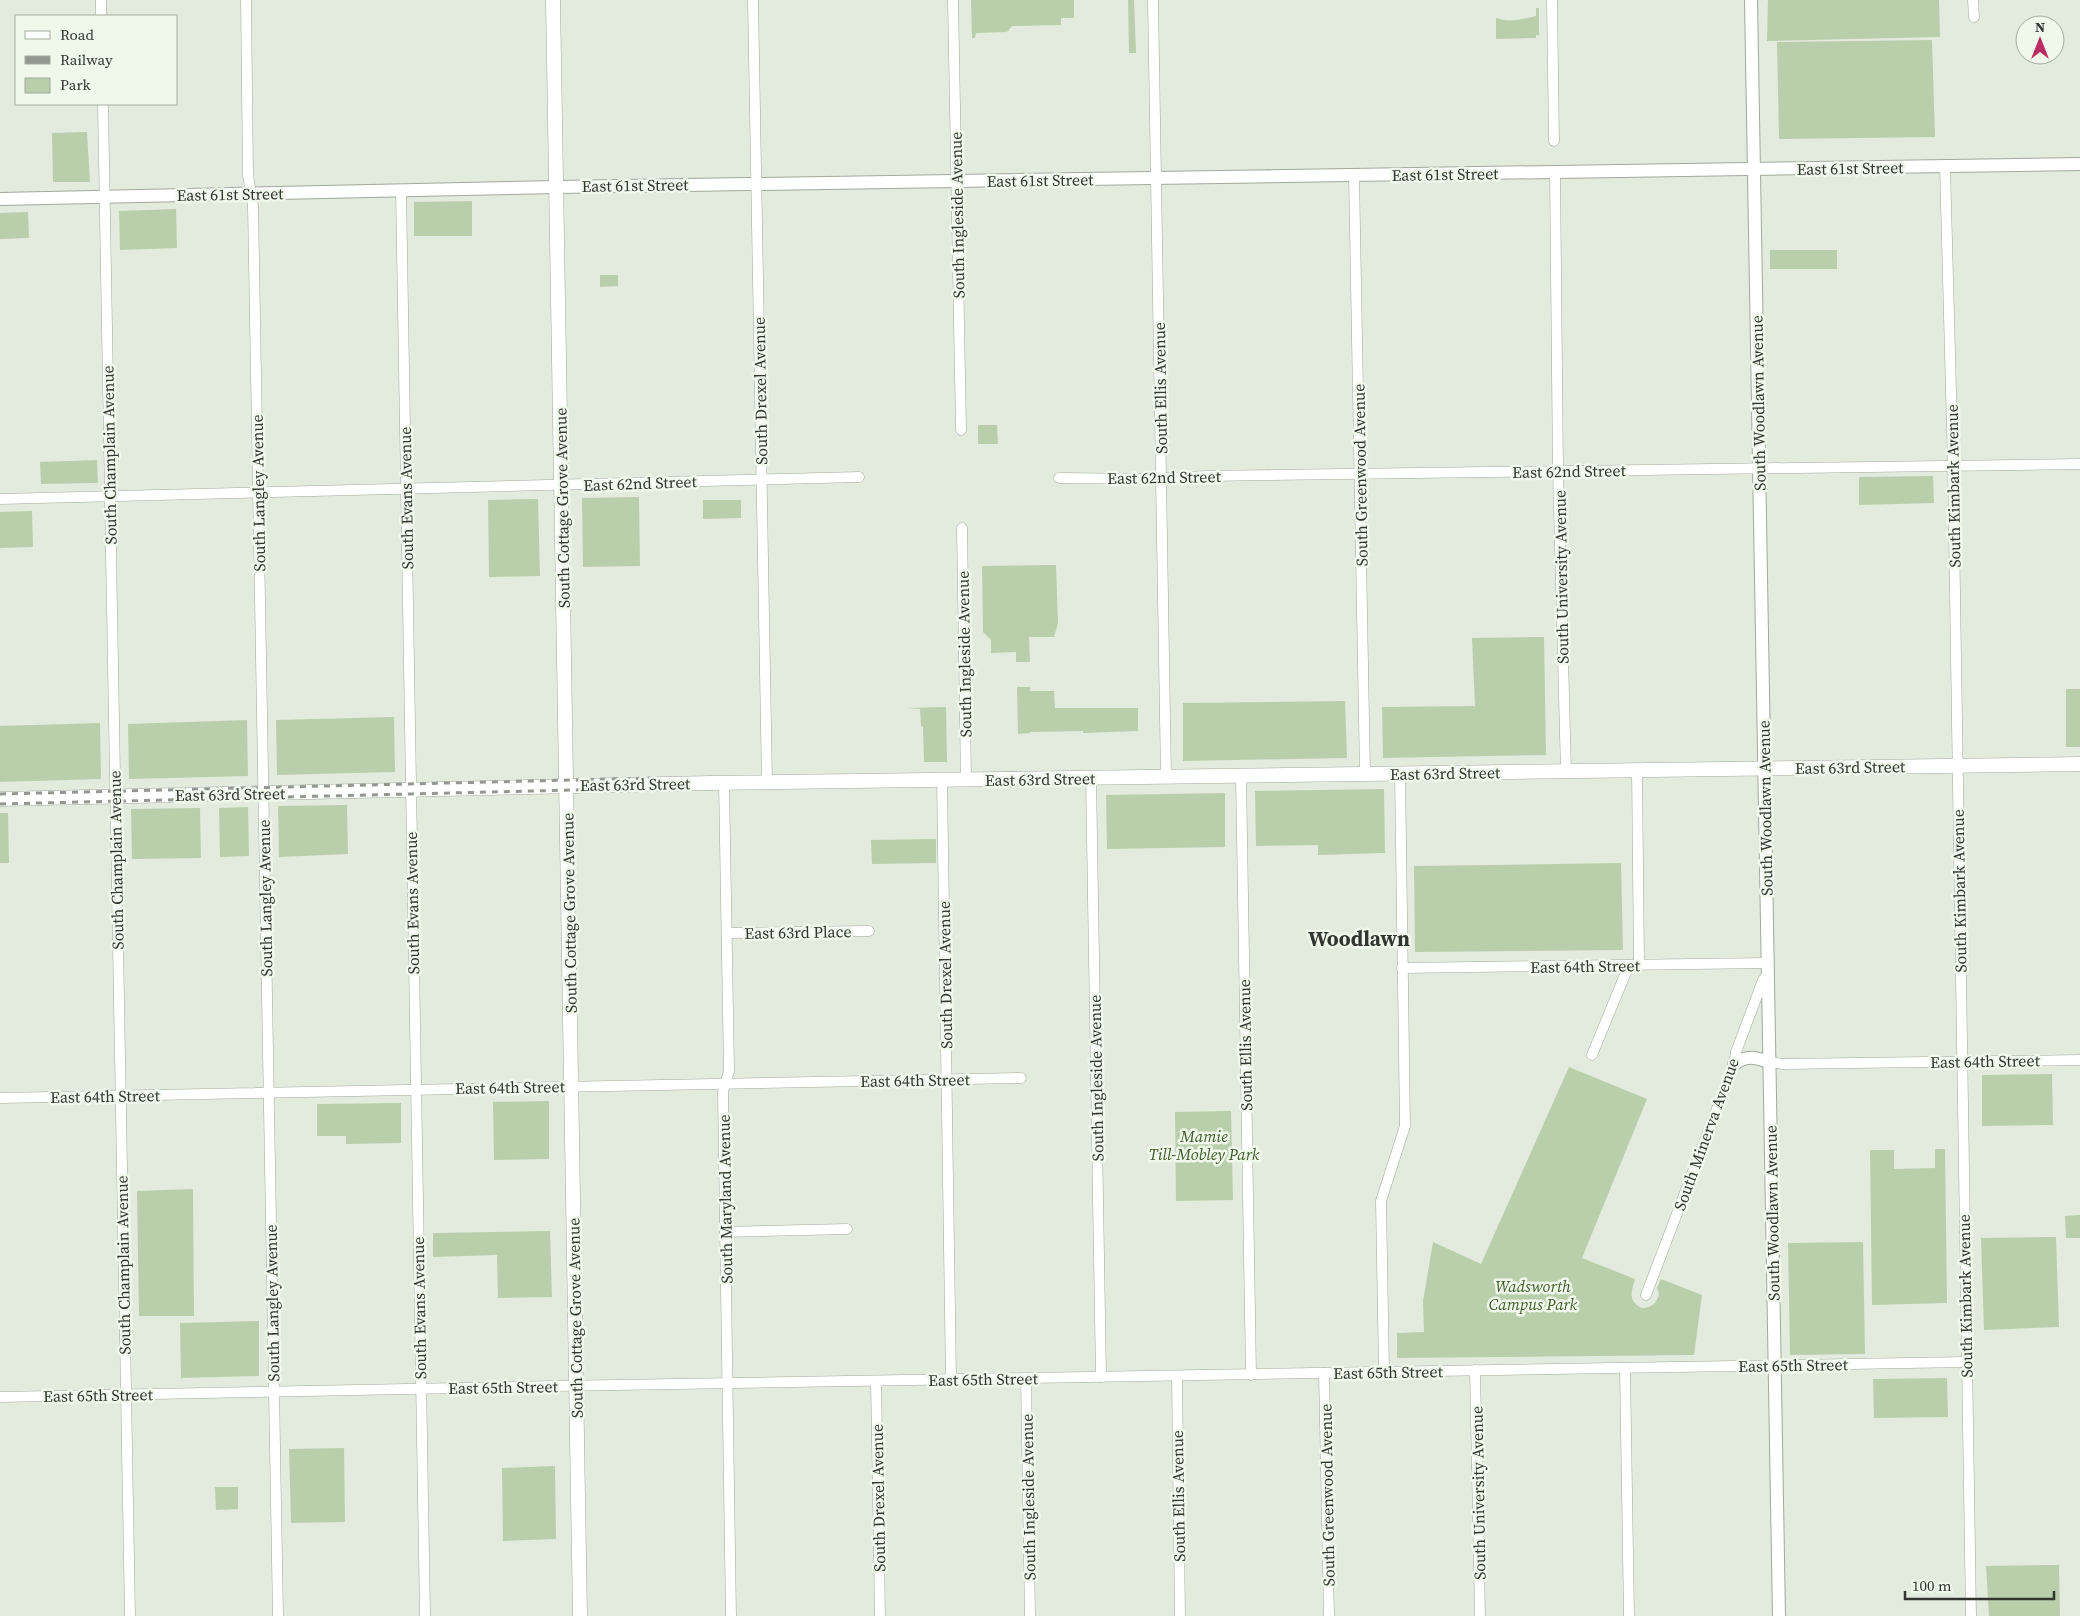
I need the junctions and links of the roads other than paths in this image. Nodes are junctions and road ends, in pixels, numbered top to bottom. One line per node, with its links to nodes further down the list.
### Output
1 (101, 0): 10 (street)
2 (246, 0): 24 (street, South Langley Avenue)
3 (554, 0): 22 (main road, South Cottage Grove Avenue)
4 (753, 0): 21 (street, South Drexel Avenue)
5 (953, 0): 20 (street, South Ingleside Avenue)
6 (1153, 0): 19 (street, South Ellis Avenue)
7 (1552, 0): 13 (street)
8 (1751, 0): 16 (street, South Woodlawn Avenue)
9 (1973, 0): 11 (street)
10 (101, 15)
11 (1974, 17)
12 (103, 105): 25 (street, South Champlain Avenue)
13 (1554, 141)
14 (2080, 164): 15 (street, East 61st Street)
15 (1945, 166): 16 (street, East 61st Street); 29 (street, South Kimbark Avenue)
16 (1754, 169): 17 (street, East 61st Street); 30 (street, South Woodlawn Avenue)
17 (1555, 172): 18 (street, East 61st Street); 31 (street, South University Avenue)
18 (1354, 175): 19 (street, East 61st Street); 32 (street, South Greenwood Avenue)
19 (1156, 178): 20 (street, East 61st Street); 35 (street, South Ellis Avenue)
20 (956, 181): 21 (street, East 61st Street); 27 (street, South Ingleside Avenue)
21 (756, 184): 22 (street, East 61st Street); 36 (street, South Drexel Avenue)
22 (557, 187): 23 (street, East 61st Street); 37 (main road, South Cottage Grove Avenue)
23 (401, 190): 24 (street, East 61st Street); 38 (street, South Evans Avenue)
24 (251, 193): 25 (street, East 61st Street); 39 (street, South Langley Avenue)
25 (104, 197): 26 (street, East 61st Street); 40 (street, South Champlain Avenue)
26 (0, 199)
27 (961, 430)
28 (2080, 464): 29 (street, East 62nd Street)
29 (1953, 466): 30 (street, East 62nd Street); 44 (street, South Kimbark Avenue)
30 (1759, 468): 31 (street, East 62nd Street); 45 (street, South Woodlawn Avenue)
31 (1558, 471): 32 (street, East 62nd Street); 47 (street, South University Avenue)
32 (1360, 473): 35 (street, East 62nd Street); 48 (street, South Greenwood Avenue)
33 (859, 476): 36 (street, East 62nd Street)
34 (1059, 478): 35 (street, East 62nd Street)
35 (1162, 478): 51 (street, South Ellis Avenue)
36 (761, 479): 37 (street, East 62nd Street); 55 (street, South Drexel Avenue)
37 (562, 485): 38 (street, East 62nd Street); 57 (main road, South Cottage Grove Avenue)
38 (406, 489): 39 (street, East 62nd Street); 58 (street, South Evans Avenue)
39 (258, 492): 40 (street, East 62nd Street); 59 (street, South Langley Avenue)
40 (110, 496): 41 (street, East 62nd Street); 60 (street, South Champlain Avenue)
41 (0, 499)
42 (962, 528): 54 (street, South Ingleside Avenue)
43 (2080, 764): 44 (main road, East 63rd Street)
44 (1957, 766): 45 (main road, East 63rd Street); 70 (street, South Kimbark Avenue)
45 (1764, 768): 46 (main road, East 63rd Street); 66 (street, South Woodlawn Avenue)
46 (1636, 770): 47 (main road, East 63rd Street); 64 (street)
47 (1566, 771): 49 (main road, East 63rd Street)
48 (1365, 774): 49 (main road, East 63rd Street); 50 (main road, East 63rd Street)
49 (1400, 774): 65 (street)
50 (1241, 776): 51 (main road, East 63rd Street); 89 (street, South Ellis Avenue)
51 (1166, 777): 52 (main road, East 63rd Street)
52 (1091, 778): 54 (main road, East 63rd Street); 91 (street, South Ingleside Avenue)
53 (942, 780): 54 (main road, East 63rd Street); 55 (main road, East 63rd Street); 73 (street, South Drexel Avenue)
54 (966, 780)
55 (767, 782): 56 (main road, East 63rd Street)
56 (724, 783): 57 (main road, East 63rd Street); 63 (street, South Maryland Avenue)
57 (568, 786): 58 (main road, East 63rd Street); 75 (main road, South Cottage Grove Avenue)
58 (410, 790): 59 (main road, East 63rd Street); 76 (street, South Evans Avenue)
59 (264, 793): 60 (main road, East 63rd Street); 77 (street, South Langley Avenue)
60 (115, 796): 61 (main road, East 63rd Street); 78 (street, South Champlain Avenue)
61 (0, 799)
62 (869, 931): 63 (street, East 63rd Place)
63 (727, 933): 74 (street, South Maryland Avenue)
64 (1634, 965): 65 (street, East 64th Street); 66 (street, East 64th Street); 67 (street)
65 (1402, 968): 87 (street)
66 (1768, 968): 69 (street, South Woodlawn Avenue); 71 (street, South Minerva Avenue)
67 (1592, 1056)
68 (2080, 1060): 70 (street, East 64th Street)
69 (1770, 1062): 70 (street, East 64th Street); 71 (street); 84 (street, South Woodlawn Avenue)
70 (1962, 1062): 83 (street, South Kimbark Avenue)
71 (1734, 1064): 82 (street, South Minerva Avenue)
72 (1021, 1078): 73 (street, East 64th Street)
73 (946, 1079): 74 (street, East 64th Street); 93 (street, South Drexel Avenue)
74 (726, 1083): 75 (street, East 64th Street); 81 (street, South Maryland Avenue)
75 (572, 1086): 76 (street, East 64th Street); 96 (main road, South Cottage Grove Avenue)
76 (415, 1089): 77 (street, East 64th Street); 97 (street, South Evans Avenue)
77 (269, 1092): 78 (street, East 64th Street); 98 (street, South Langley Avenue)
78 (120, 1096): 79 (street, East 64th Street); 99 (street, South Champlain Avenue)
79 (0, 1098)
80 (847, 1229): 81 (street)
81 (725, 1232): 95 (street, South Maryland Avenue)
82 (1646, 1295)
83 (1966, 1362): 84 (street, East 65th Street); 113 (street, South Kimbark Avenue)
84 (1775, 1365): 85 (street, East 65th Street); 112 (street, South Woodlawn Avenue)
85 (1625, 1368): 86 (street, East 65th Street); 111 (street)
86 (1475, 1370): 87 (street, East 65th Street); 110 (street, South University Avenue)
87 (1384, 1372): 88 (street, East 65th Street)
88 (1324, 1373): 89 (street, East 65th Street); 109 (street, South Greenwood Avenue)
89 (1251, 1374): 90 (street, East 65th Street)
90 (1176, 1376): 91 (street, East 65th Street); 108 (street, South Ellis Avenue)
91 (1101, 1377): 92 (street, East 65th Street)
92 (1026, 1379): 93 (street, East 65th Street); 107 (street, South Ingleside Avenue)
93 (951, 1380): 94 (street, East 65th Street)
94 (876, 1381): 95 (street, East 65th Street); 106 (street, South Drexel Avenue)
95 (728, 1383): 96 (street, East 65th Street); 105 (street, South Maryland Avenue)
96 (576, 1385): 97 (street, East 65th Street); 104 (main road, South Cottage Grove Avenue)
97 (421, 1388): 98 (street, East 65th Street); 103 (street, South Evans Avenue)
98 (274, 1392): 99 (street, East 65th Street); 102 (street, South Langley Avenue)
99 (126, 1394): 100 (street, East 65th Street); 101 (street, South Champlain Avenue)
100 (0, 1397)
101 (130, 1616)
102 (278, 1616)
103 (425, 1616)
104 (580, 1616)
105 (731, 1616)
106 (880, 1616)
107 (1030, 1616)
108 (1180, 1616)
109 (1329, 1616)
110 (1480, 1616)
111 (1629, 1616)
112 (1779, 1616)
113 (1971, 1616)

